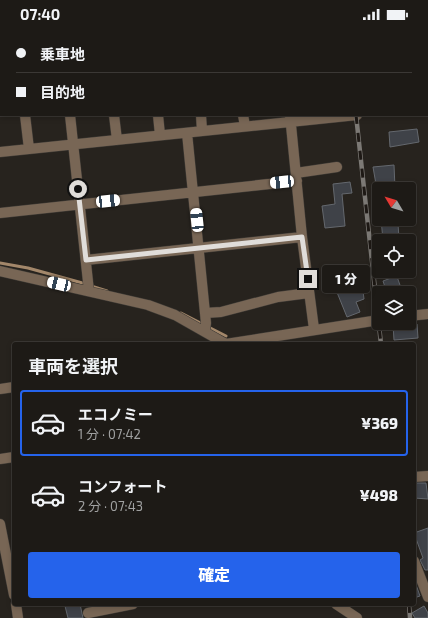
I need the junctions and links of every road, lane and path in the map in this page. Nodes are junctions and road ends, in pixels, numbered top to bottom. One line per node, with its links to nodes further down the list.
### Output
1 (25, 116): 15 (street)
2 (70, 116): 14 (street)
3 (114, 116): 13 (street)
4 (158, 116): 12 (street)
5 (201, 116): 10 (street)
6 (244, 116): 9 (street)
7 (333, 116): 8 (street)
8 (290, 118): 9 (street); 18 (street)
9 (245, 126): 10 (street)
10 (202, 131): 11 (street)
11 (187, 133): 12 (street); 19 (street)
12 (160, 135): 13 (street)
13 (117, 140): 14 (street)
14 (73, 145): 15 (street); 20 (street)
15 (29, 149): 16 (street)
16 (0, 152)
17 (337, 167): 18 (street)
18 (296, 177): 19 (street); 22 (street)
19 (194, 192): 20 (street); 23 (street)
20 (79, 204): 21 (street); 24 (street)
21 (0, 213)
22 (302, 237): 23 (street); 27 (street)
23 (200, 248): 24 (street); 31 (street)
24 (86, 260): 26 (street)
25 (0, 271): 26 (street)
26 (89, 291): 31 (street)
27 (310, 293): 31 (street); 32 (street)
28 (428, 314): 29 (street)
29 (416, 315)
30 (372, 321): 32 (street)
31 (205, 323): 33 (street)
32 (314, 329): 34 (street)
33 (224, 342)
34 (238, 342)
35 (12, 387): 36 (street)
36 (0, 389)
37 (12, 457): 38 (street)
38 (0, 459)
39 (428, 476): 40 (street)
40 (416, 477)
41 (0, 524): 43 (street)
42 (416, 566): 44 (street)
43 (12, 585)
44 (428, 597)
45 (16, 606): 49 (street)
46 (122, 606): 48 (street)
47 (339, 606): 50 (street)
48 (88, 612)
49 (18, 618)
50 (357, 618)

